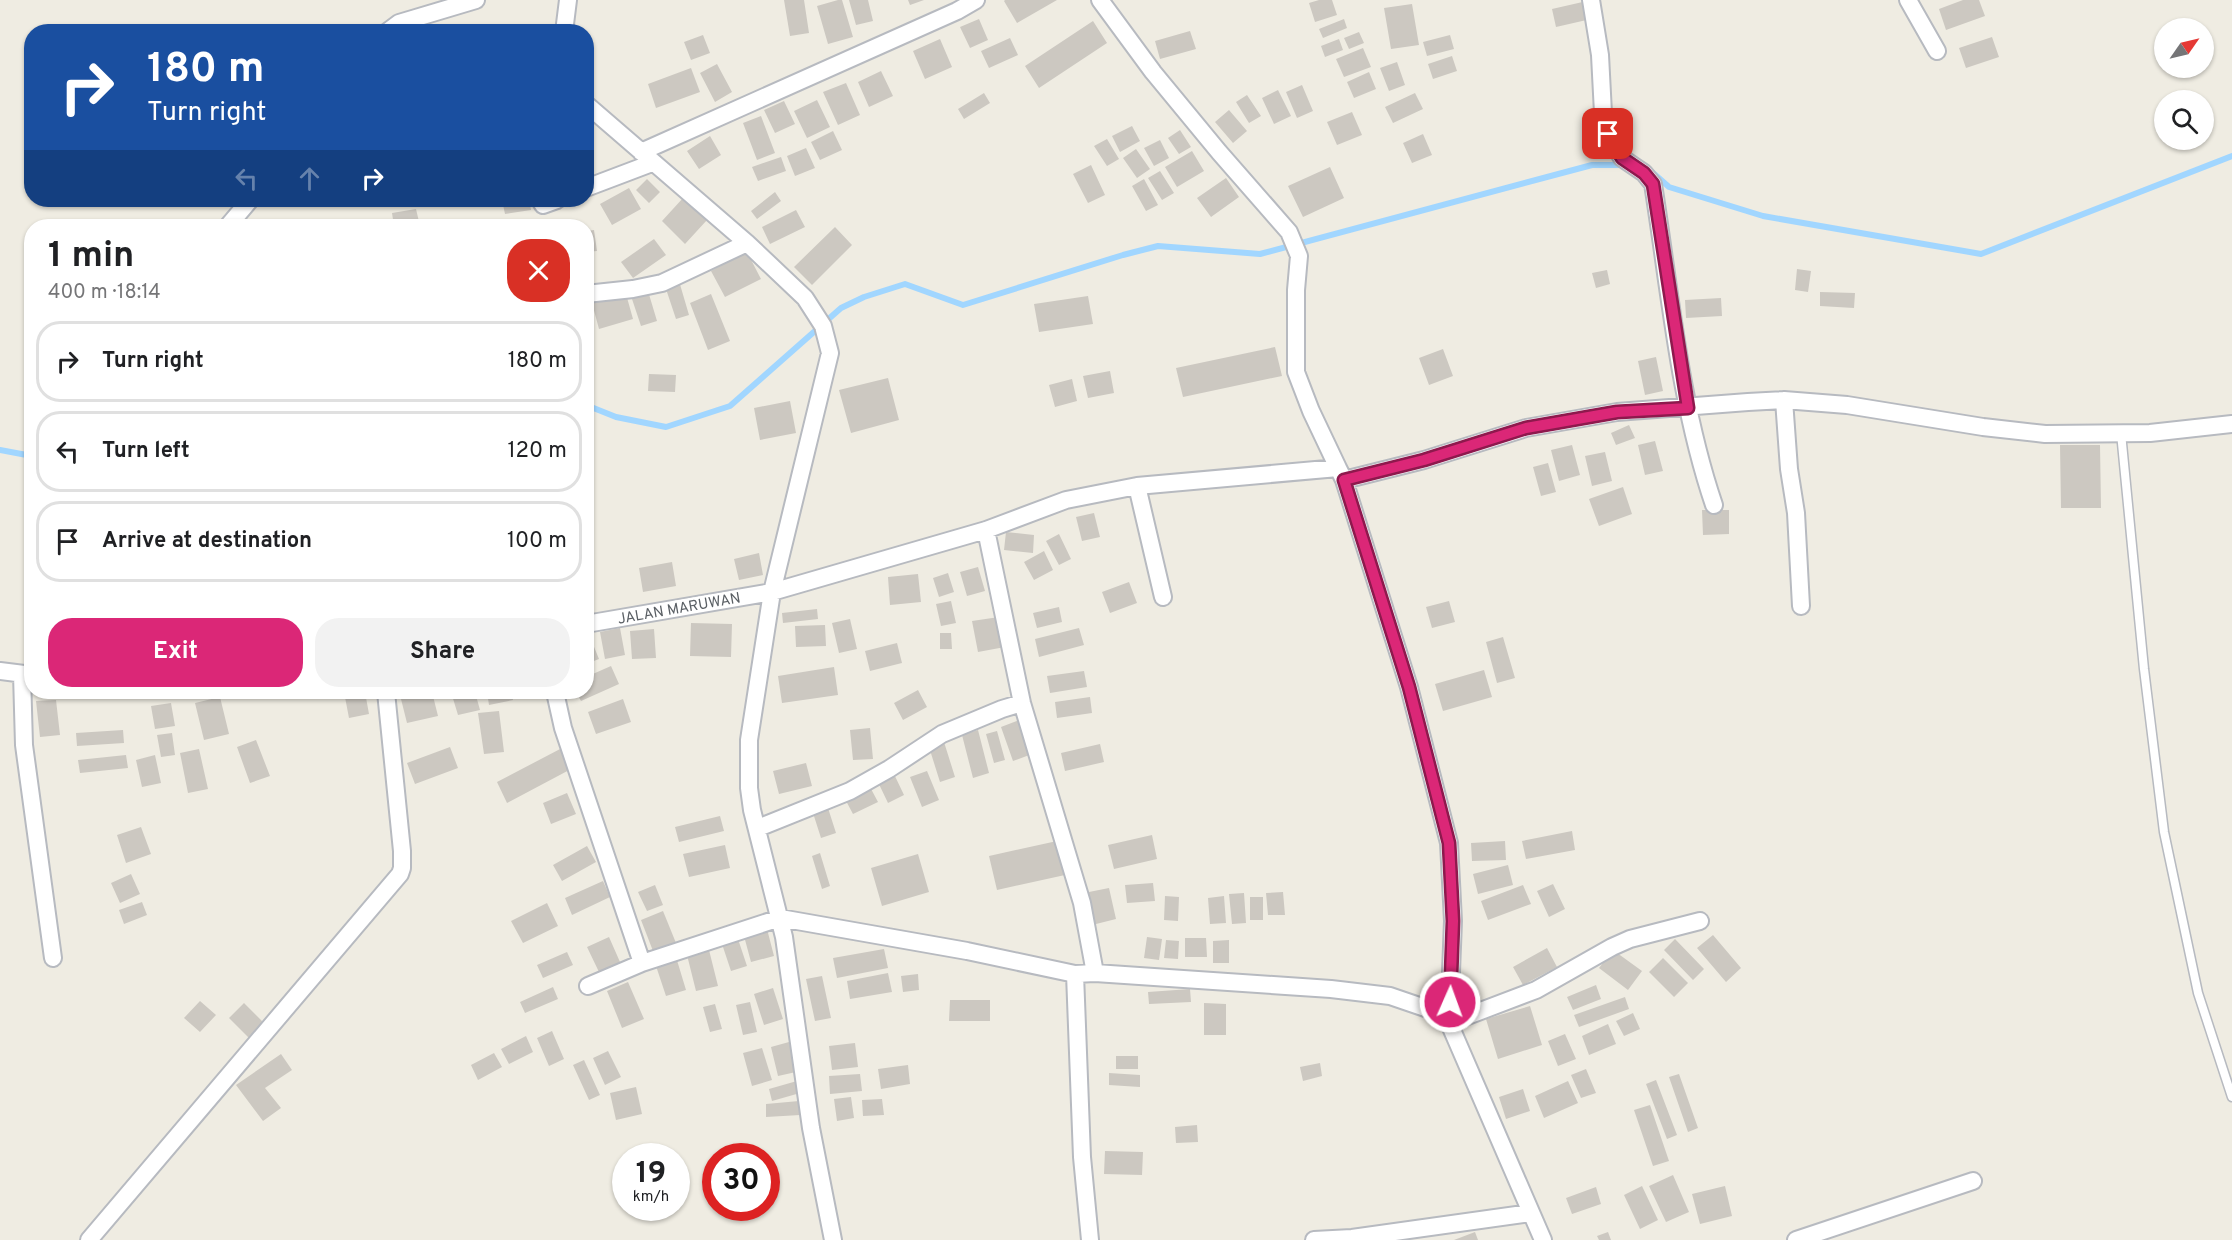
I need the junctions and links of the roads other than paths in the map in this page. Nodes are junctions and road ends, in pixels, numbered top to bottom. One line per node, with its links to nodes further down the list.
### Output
1 (476, 0): 7 (street)
2 (568, 0): 8 (street)
3 (976, 0): 11 (street)
4 (1100, 0): 21 (street)
5 (1592, 0): 18 (street)
6 (1908, 0): 9 (street)
7 (397, 24)
8 (565, 24)
9 (1937, 51)
10 (594, 111): 11 (street)
11 (646, 157): 12 (street); 15 (street)
12 (594, 184)
13 (244, 207): 14 (street)
14 (234, 219)
15 (747, 243): 16 (street); 25 (street)
16 (594, 293)
17 (1784, 400): 18 (street, JALAN MARUWAN); 20 (street, JALAN MARUWAN); 27 (street)
18 (1688, 408): 21 (street, JALAN MARUWAN); 23 (street)
19 (2232, 424): 20 (street, JALAN MARUWAN)
20 (2121, 433): 44 (lane)
21 (1341, 474): 22 (street, JALAN MARUWAN); 43 (street)
22 (1137, 486): 24 (street, JALAN MARUWAN); 26 (street)
23 (1714, 505)
24 (986, 530): 25 (street, JALAN MARUWAN); 34 (street)
25 (772, 592): 28 (street, JALAN MARUWAN); 35 (street)
26 (1163, 597)
27 (1801, 606)
28 (594, 623)
29 (0, 671): 30 (street)
30 (24, 675)
31 (26, 699): 38 (street)
32 (387, 699): 47 (street)
33 (557, 699): 39 (street)
34 (1022, 703): 35 (street); 40 (street)
35 (758, 828): 36 (street)
36 (780, 918): 39 (street); 41 (street); 48 (street)
37 (1700, 921): 43 (street)
38 (53, 958)
39 (642, 963): 42 (street)
40 (1095, 973): 41 (street); 43 (street)
41 (1075, 974): 49 (street)
42 (588, 986)
43 (1449, 1023): 46 (street)
44 (2232, 1097)
45 (1973, 1181): 52 (street)
46 (1532, 1213): 50 (street); 51 (street)
47 (89, 1240)
48 (833, 1240)
49 (1090, 1240)
50 (1314, 1240)
51 (1543, 1240)
52 (1796, 1240)

